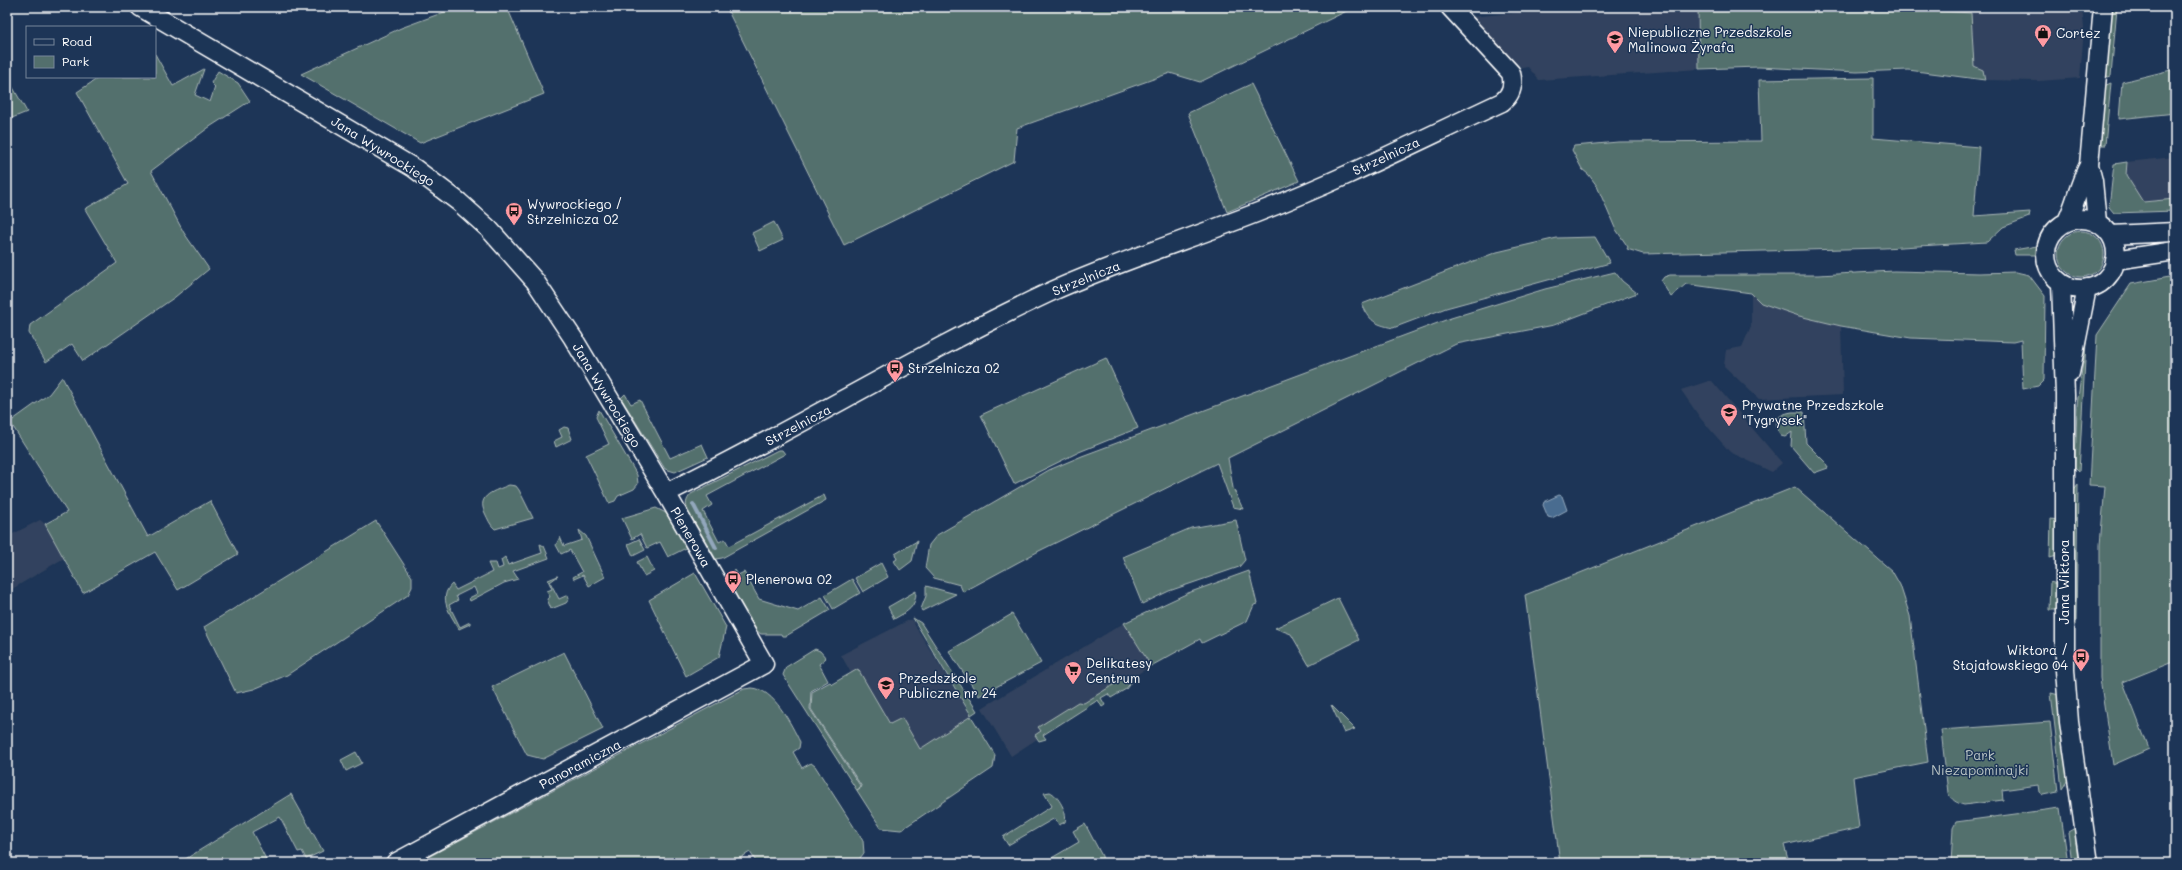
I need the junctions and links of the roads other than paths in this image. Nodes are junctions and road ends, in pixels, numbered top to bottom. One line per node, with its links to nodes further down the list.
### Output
1 (140, 7): 14 (street, Jana Wywrockiego)
2 (1450, 7): 14 (street, Strzelnicza)
3 (2103, 7): 4 (street)
4 (2089, 165): 5 (street); 6 (street)
5 (2067, 221): 6 (street); 11 (street)
6 (2096, 222): 8 (street)
7 (2175, 232): 8 (street)
8 (2111, 235): 10 (street)
9 (2175, 252): 10 (street)
10 (2115, 260): 12 (street)
11 (2061, 283): 12 (street); 13 (street, Jana Wiktora)
12 (2087, 288): 13 (street, Jana Wiktora)
13 (2065, 395): 17 (street, Jana Wiktora)
14 (666, 493): 15 (street, Plenerowa)
15 (764, 664): 16 (street, Panoramiczna)
16 (395, 863)
17 (2088, 863)

